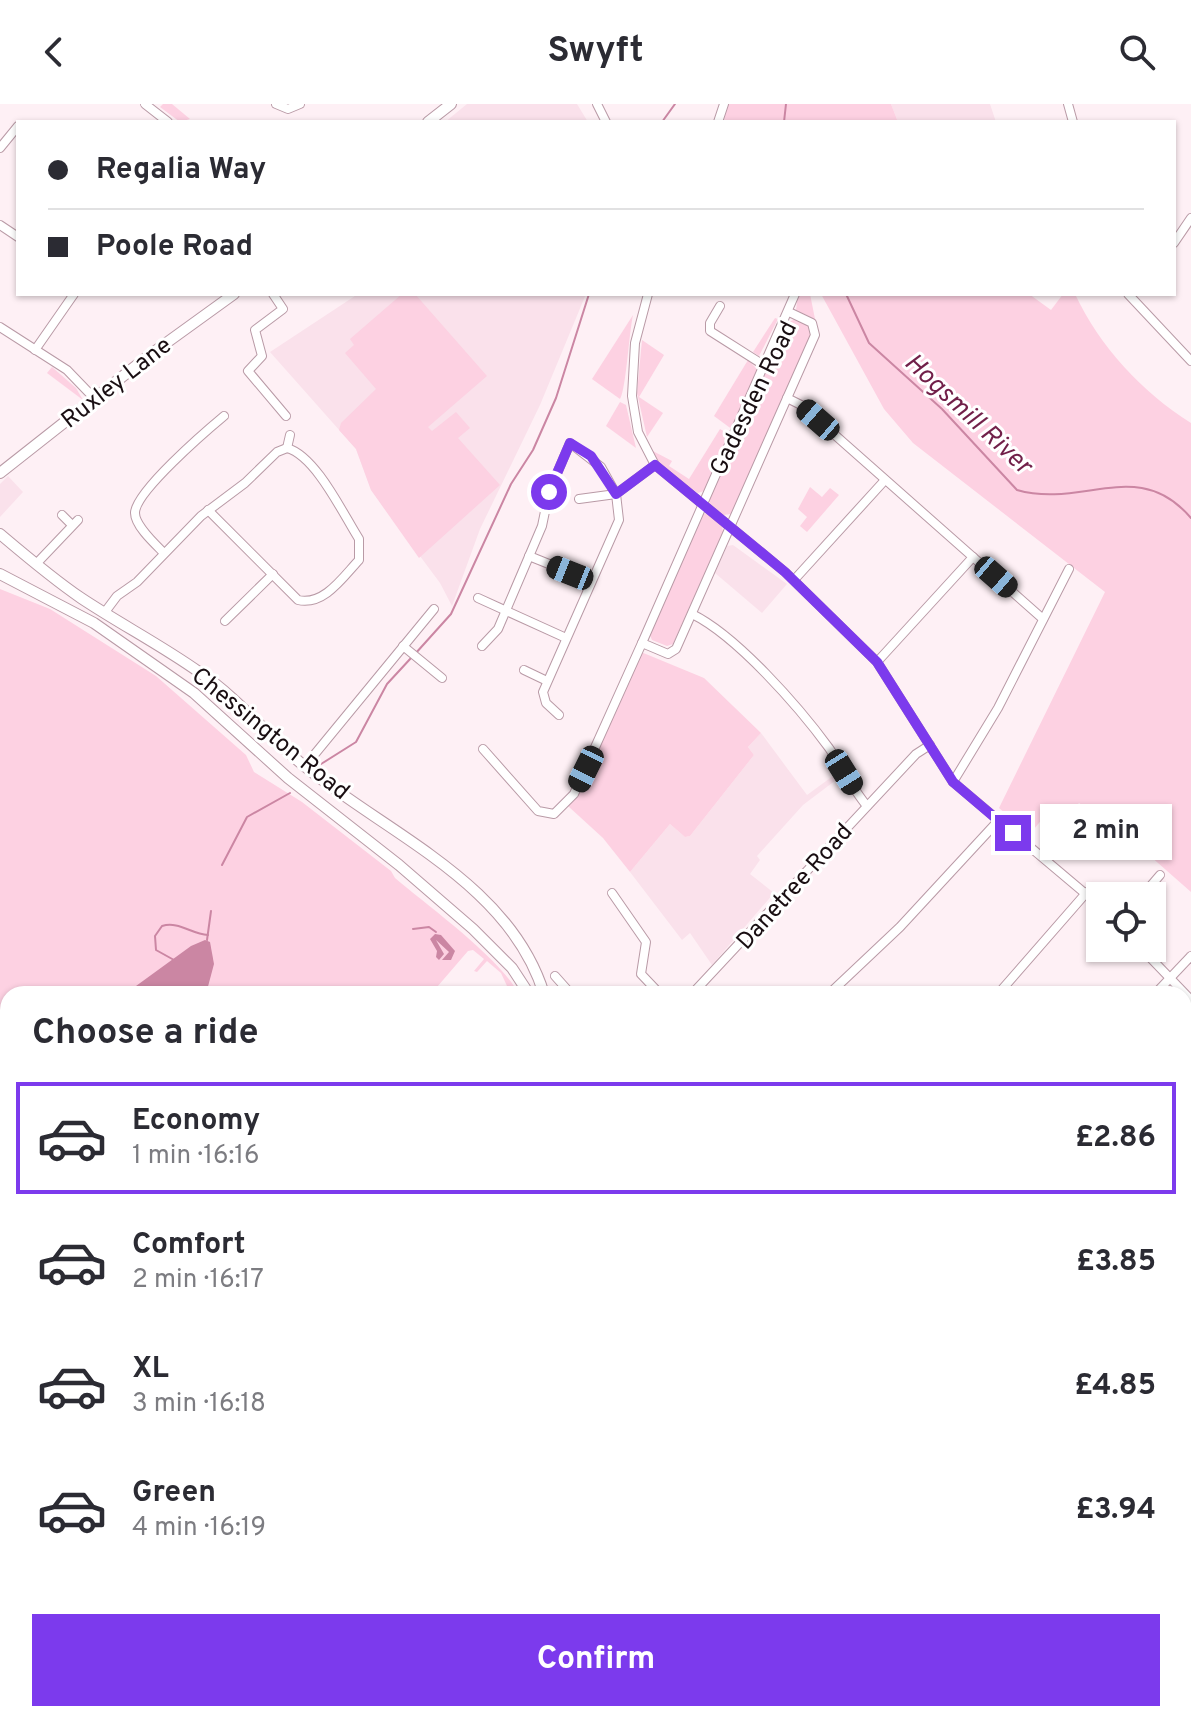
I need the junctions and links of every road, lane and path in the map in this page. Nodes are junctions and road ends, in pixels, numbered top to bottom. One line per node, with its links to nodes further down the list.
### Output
1 (145, 104): 5 (street)
2 (276, 104): 3 (street)
3 (300, 104)
4 (451, 104): 6 (main road)
5 (165, 120)
6 (431, 120)
7 (16, 128): 8 (street)
8 (0, 148)
9 (1191, 218): 10 (street)
10 (1176, 240)
11 (73, 296): 20 (street)
12 (231, 296): 23 (main road, Ruxley Lane)
13 (274, 296): 26 (street)
14 (647, 296): 29 (street)
15 (794, 296): 18 (street)
16 (1132, 296): 21 (street)
17 (720, 306): 22 (street)
18 (789, 312): 22 (street, Gadesden Road); 24 (street, Gadesden Road)
19 (0, 327): 20 (street)
20 (35, 350): 23 (street)
21 (1191, 361)
22 (765, 366): 34 (street, Gadesden Road)
23 (94, 398): 30 (main road, Ruxley Lane)
24 (787, 398): 31 (street); 37 (street, Gadesden Road)
25 (224, 416): 39 (street)
26 (286, 416)
27 (290, 435): 28 (street)
28 (287, 448): 35 (street); 45 (street)
29 (655, 465): 32 (street); 34 (street)
30 (0, 473)
31 (885, 480): 41 (street); 46 (street)
32 (616, 494): 33 (street); 40 (street); 47 (street)
33 (579, 499)
34 (703, 504): 37 (street); 56 (street, Gadesden Road)
35 (208, 510): 39 (street); 45 (street)
36 (62, 515): 42 (street)
37 (730, 527): 46 (street); 52 (street, Gadesden Road)
38 (0, 534): 42 (main road, Chessington Road)
39 (164, 553): 51 (street)
40 (529, 556): 47 (street); 50 (street)
41 (973, 557): 53 (street); 59 (street)
42 (37, 563): 51 (main road, Chessington Road)
43 (1069, 569): 53 (street)
44 (0, 574): 79 (main road, Chessington Road)
45 (273, 574): 54 (street)
46 (794, 580): 59 (street)
47 (591, 581): 55 (street)
48 (478, 598): 50 (street)
49 (434, 609): 57 (street)
50 (505, 611): 55 (street); 58 (street)
51 (105, 612): 66 (main road, Chessington Road)
52 (692, 614): 56 (street, Gadesden Road); 68 (street)
53 (1043, 619): 67 (street)
54 (225, 621)
55 (566, 638): 62 (street)
56 (642, 643): 65 (street, Gadesden Road)
57 (403, 646): 61 (street); 66 (street)
58 (482, 646)
59 (877, 662): 64 (street)
60 (524, 670): 62 (street)
61 (442, 678)
62 (547, 681): 63 (street)
63 (559, 715)
64 (930, 745): 67 (street); 68 (street, Danetree Road)
65 (483, 749)
66 (305, 766): 80 (main road, Chessington Road)
67 (953, 782): 69 (street)
68 (867, 806): 83 (street, Danetree Road)
69 (998, 821): 72 (street); 84 (street)
70 (1160, 875): 71 (street)
71 (1154, 882)
72 (1086, 891)
73 (612, 893): 82 (street)
74 (1086, 893): 85 (street)
75 (1191, 956): 78 (street)
76 (1155, 962): 78 (street)
77 (555, 976): 81 (street)
78 (1170, 978): 86 (street); 87 (street)
79 (524, 986)
80 (541, 986)
81 (564, 986)
82 (652, 986)
83 (701, 986)
84 (837, 986)
85 (1005, 986)
86 (1162, 986)
87 (1178, 986)

